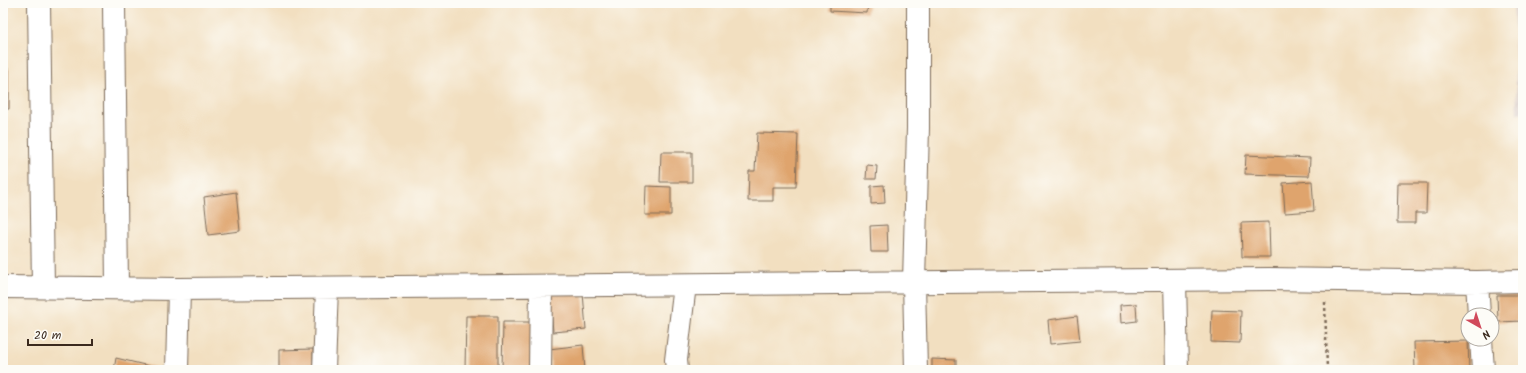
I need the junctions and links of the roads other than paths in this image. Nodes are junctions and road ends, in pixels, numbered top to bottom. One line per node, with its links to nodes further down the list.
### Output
1 (39, 3): 11 (street)
2 (114, 3): 12 (street)
3 (918, 3): 6 (street)
4 (1176, 280): 6 (street); 7 (street); 22 (street)
5 (1523, 281): 7 (street)
6 (914, 282): 8 (street); 21 (street)
7 (1476, 282): 15 (street)
8 (685, 285): 9 (street); 20 (street)
9 (540, 286): 13 (street); 19 (street)
10 (3, 287): 11 (street)
11 (43, 287): 12 (street)
12 (117, 288): 14 (street)
13 (327, 288): 14 (street); 18 (street)
14 (179, 289): 17 (street)
15 (1478, 307)
16 (1482, 347): 23 (street)
17 (177, 370)
18 (324, 370)
19 (540, 370)
20 (677, 370)
21 (916, 370)
22 (1177, 370)
23 (1483, 370)

